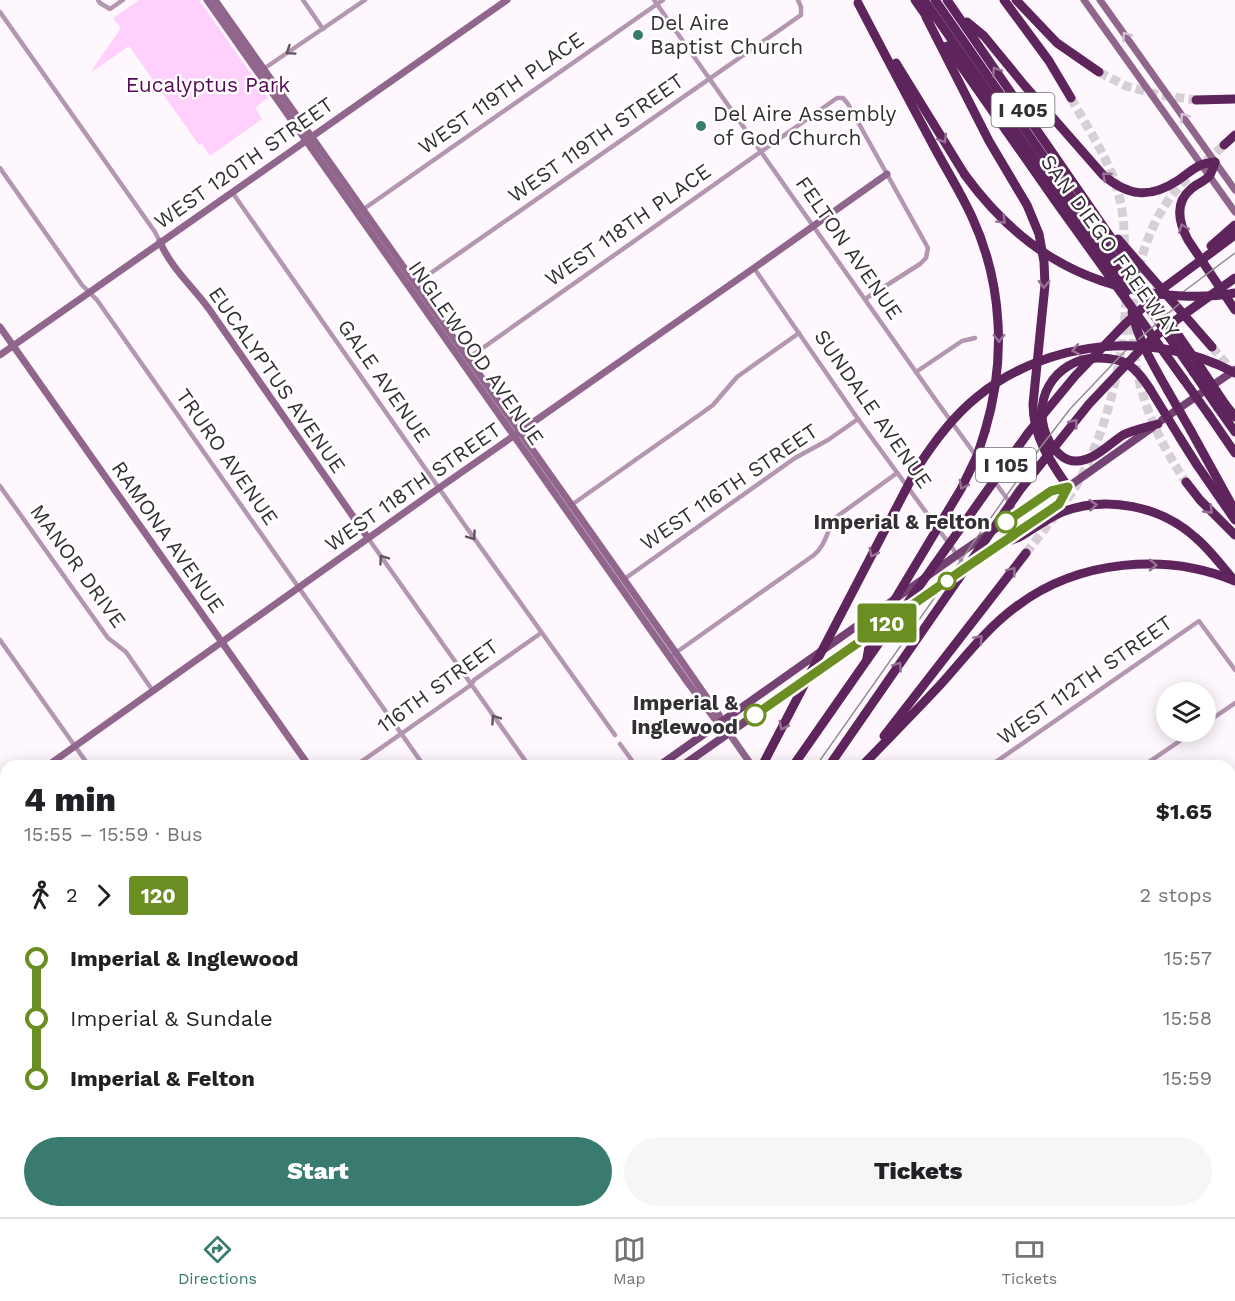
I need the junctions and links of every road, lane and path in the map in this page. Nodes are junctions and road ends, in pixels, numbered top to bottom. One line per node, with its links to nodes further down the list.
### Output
1 (98, 0): 2 (street)
2 (123, 0)
3 (207, 0): 24 (main road, INGLEWOOD AVENUE)
4 (215, 0): 24 (main road, INGLEWOOD AVENUE)
5 (303, 0): 23 (street)
6 (364, 0): 23 (street)
7 (507, 0): 31 (main road, WEST 120TH STREET)
8 (663, 0): 18 (street, WEST 119TH PLACE)
9 (798, 0): 26 (street, WEST 119TH STREET)
10 (915, 0): 22 (highway, SAN DIEGO FREEWAY / I 405)
11 (924, 0): 55 (highway)
12 (934, 0): 64 (highway)
13 (947, 0): 21 (highway, SAN DIEGO FREEWAY / I 405)
14 (1004, 0): 27 (highway)
15 (1016, 0): 25 (highway)
16 (1084, 0): 35 (main road)
17 (1100, 0): 34 (main road, one-way to 17)
18 (656, 2): 26 (street, FELTON AVENUE); 42 (street, WEST 119TH PLACE)
19 (857, 2): 53 (highway, one-way to 53, bridge); 96 (highway, one-way to 96, bridge)
20 (0, 12): 47 (street, EUCALYPTUS AVENUE)
21 (958, 15): 35 (highway, one-way to 21); 41 (highway, SAN DIEGO FREEWAY / I 405, one-way to 21)
22 (926, 17): 55 (highway, SAN DIEGO FREEWAY / I 405); 77 (highway, one-way to 77)
23 (323, 29): 24 (street, one-way to 24)
24 (261, 71): 31 (main road, INGLEWOOD AVENUE)
25 (1099, 72)
26 (709, 78): 33 (street, FELTON AVENUE); 50 (street, WEST 119TH STREET)
27 (1071, 99)
28 (1235, 99): 29 (highway)
29 (1196, 100)
30 (1235, 135): 32 (highway)
31 (309, 139): 40 (main road, WEST 120TH STREET); 42 (main road, INGLEWOOD AVENUE)
32 (1224, 145)
33 (761, 152): 37 (street, WEST 118TH PLACE); 45 (street, FELTON AVENUE); 63 (street, WEST 118TH PLACE)
34 (1215, 162): 35 (highway); 38 (highway); 39 (main road)
35 (1201, 165): 38 (main road)
36 (0, 168): 52 (street, TRURO AVENUE)
37 (887, 174): 45 (main road, WEST 118TH STREET); 54 (street)
38 (1209, 176): 43 (main road); 56 (highway, one-way to 38)
39 (1235, 190)
40 (232, 192): 47 (main road, WEST 120TH STREET); 78 (street, GALE AVENUE)
41 (1089, 205): 61 (highway); 64 (highway, SAN DIEGO FREEWAY / I 405)
42 (361, 211): 50 (main road, INGLEWOOD AVENUE)
43 (1235, 212)
44 (1235, 225): 51 (highway, bridge)
45 (813, 226): 48 (main road, WEST 118TH STREET); 54 (street, FELTON AVENUE)
46 (1235, 235): 51 (highway, I 105, bridge)
47 (159, 242): 52 (main road, WEST 120TH STREET); 84 (main road, EUCALYPTUS AVENUE)
48 (754, 268): 58 (street, SUNDALE AVENUE); 72 (main road, WEST 118TH STREET)
49 (1235, 278): 121 (highway, I 105, one-way to 49, bridge)
50 (413, 286): 63 (main road, INGLEWOOD AVENUE)
51 (1165, 287): 96 (highway, I 105, bridge)
52 (89, 292): 60 (main road, WEST 120TH STREET); 91 (street, TRURO AVENUE)
53 (1235, 293)
54 (865, 299): 66 (street, FELTON AVENUE)
55 (1129, 303): 73 (highway, SAN DIEGO FREEWAY / I 405, bridge); 80 (highway, bridge)
56 (1235, 310)
57 (0, 327): 60 (main road, RAMONA AVENUE)
58 (799, 333): 69 (street, SUNDALE AVENUE); 79 (street)
59 (975, 338): 66 (street)
60 (13, 346): 62 (main road, WEST 120TH STREET); 94 (main road, RAMONA AVENUE)
61 (1212, 347)
62 (0, 355)
63 (465, 360): 72 (main road, INGLEWOOD AVENUE)
64 (1197, 371): 67 (highway, SAN DIEGO FREEWAY / I 405, bridge)
65 (1235, 371): 70 (main road); 119 (highway, one-way to 119, bridge)
66 (916, 372): 81 (street, FELTON AVENUE)
67 (1222, 406): 68 (highway, SAN DIEGO FREEWAY / I 405); 71 (highway)
68 (1235, 417)
69 (858, 419): 74 (street, SUNDALE AVENUE); 89 (street, WEST 116TH STREET)
70 (1158, 424): 77 (main road); 82 (highway, bridge)
71 (1235, 432)
72 (517, 433): 78 (main road, WEST 118TH STREET); 79 (main road, INGLEWOOD AVENUE)
73 (1235, 453)
74 (897, 473): 87 (street, SUNDALE AVENUE); 95 (street)
75 (1186, 482): 83 (highway, one-way to 83)
76 (0, 486): 99 (street, MANOR DRIVE)
77 (1068, 487): 81 (main road); 85 (main road)
78 (439, 488): 84 (main road, WEST 118TH STREET); 92 (street, GALE AVENUE, one-way to 92)
79 (568, 507): 89 (main road, INGLEWOOD AVENUE)
80 (1235, 512)
81 (1018, 514): 87 (main road)
82 (1235, 520)
83 (1235, 535)
84 (368, 538): 91 (main road, WEST 118TH STREET); 98 (street, EUCALYPTUS AVENUE, one-way to 84)
85 (1001, 544): 88 (main road); 90 (highway, one-way to 90)
86 (1026, 553): 122 (highway, one-way to 86)
87 (957, 555): 88 (street, SUNDALE AVENUE); 102 (main road)
88 (966, 567): 103 (main road)
89 (621, 581): 95 (main road, INGLEWOOD AVENUE)
90 (1235, 581): 123 (highway, one-way to 90)
91 (299, 588): 94 (main road, WEST 118TH STREET); 104 (street, TRURO AVENUE)
92 (541, 633): 98 (street, 116TH STREET); 105 (street, GALE AVENUE)
93 (0, 640): 108 (street)
94 (222, 643): 99 (main road, WEST 118TH STREET); 111 (main road, RAMONA AVENUE)
95 (673, 655): 102 (main road, INGLEWOOD AVENUE)
96 (867, 660): 120 (highway, I 105)
97 (1235, 670): 124 (street, WEST 112TH STREET)
98 (471, 685): 104 (street, 116TH STREET); 114 (street, EUCALYPTUS AVENUE, one-way to 98)
99 (153, 691): 108 (main road, WEST 118TH STREET)
100 (1235, 703): 101 (street)
101 (1216, 716)
102 (722, 723): 103 (main road, INGLEWOOD AVENUE); 116 (main road)
103 (729, 733): 117 (main road); 118 (main road, INGLEWOOD AVENUE)
104 (401, 735): 112 (street, 116TH STREET); 113 (street, TRURO AVENUE)
105 (615, 735)
106 (1178, 742): 125 (street)
107 (620, 744): 115 (street)
108 (75, 747): 109 (main road, WEST 118TH STREET); 110 (street)
109 (56, 760)
110 (85, 760)
111 (305, 760)
112 (364, 760)
113 (420, 760)
114 (525, 760)
115 (632, 760)
116 (668, 760)
117 (691, 760)
118 (748, 760)
119 (765, 760)
120 (797, 760)
121 (834, 760)
122 (866, 760)
123 (867, 760)
124 (999, 760)
125 (1152, 760)

